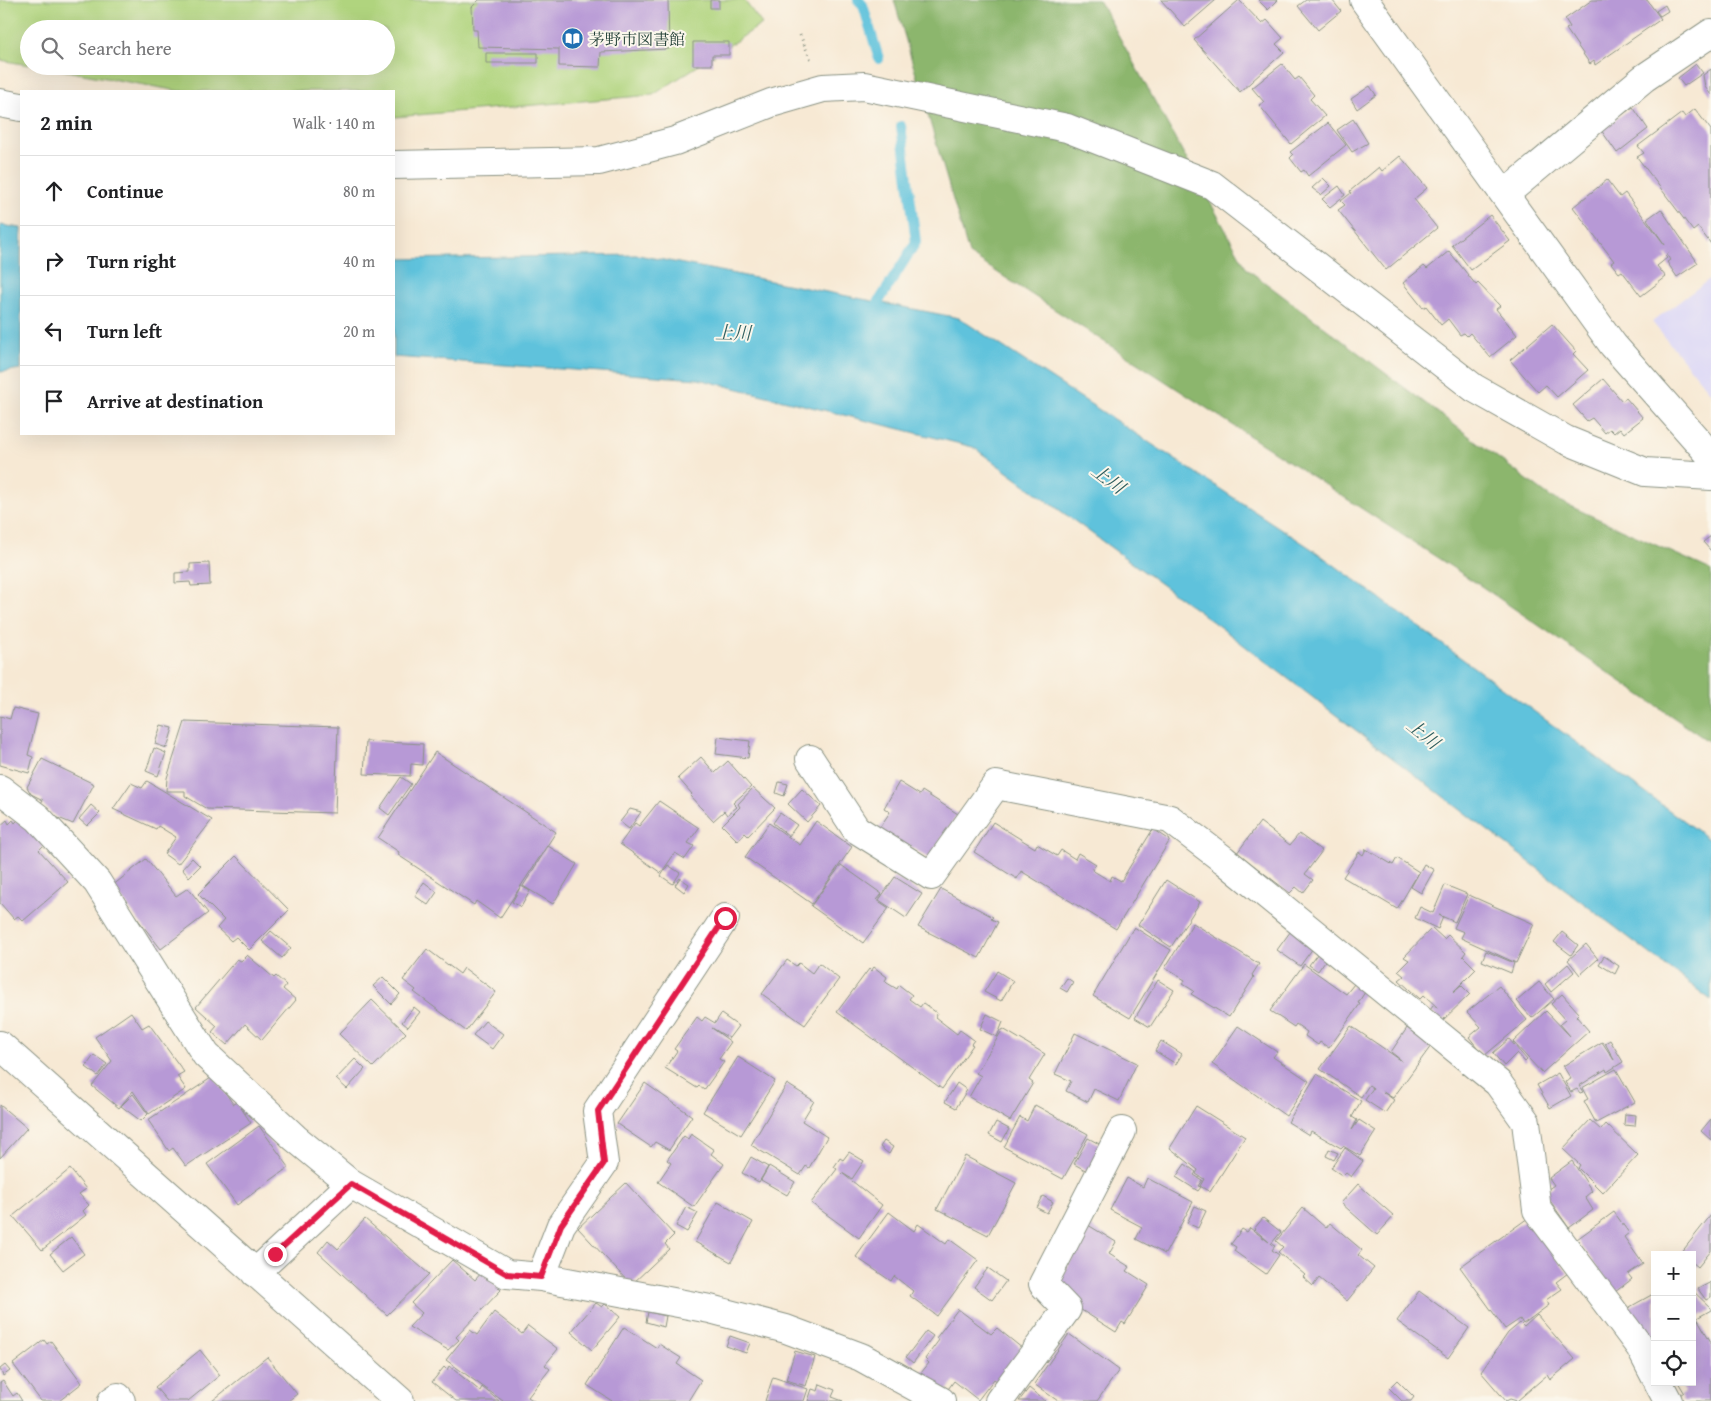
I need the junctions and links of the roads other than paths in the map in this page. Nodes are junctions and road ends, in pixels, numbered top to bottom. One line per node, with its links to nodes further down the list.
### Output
1 (1364, 0): 6 (street)
2 (1711, 33): 6 (street)
3 (0, 103): 4 (street)
4 (20, 107)
5 (395, 165): 8 (street)
6 (1504, 194): 7 (street)
7 (1711, 456)
8 (1711, 476)
9 (810, 759): 17 (street)
10 (0, 789): 14 (street)
11 (725, 918): 16 (street)
12 (0, 1045): 15 (street)
13 (1122, 1131): 23 (street)
14 (351, 1184): 15 (street); 16 (street)
15 (255, 1273): 21 (street)
16 (541, 1277): 22 (street)
17 (1651, 1368)
18 (1660, 1386): 24 (street)
19 (112, 1401): 20 (street)
20 (121, 1401)
21 (400, 1401)
22 (941, 1401)
23 (999, 1401)
24 (1668, 1401)

